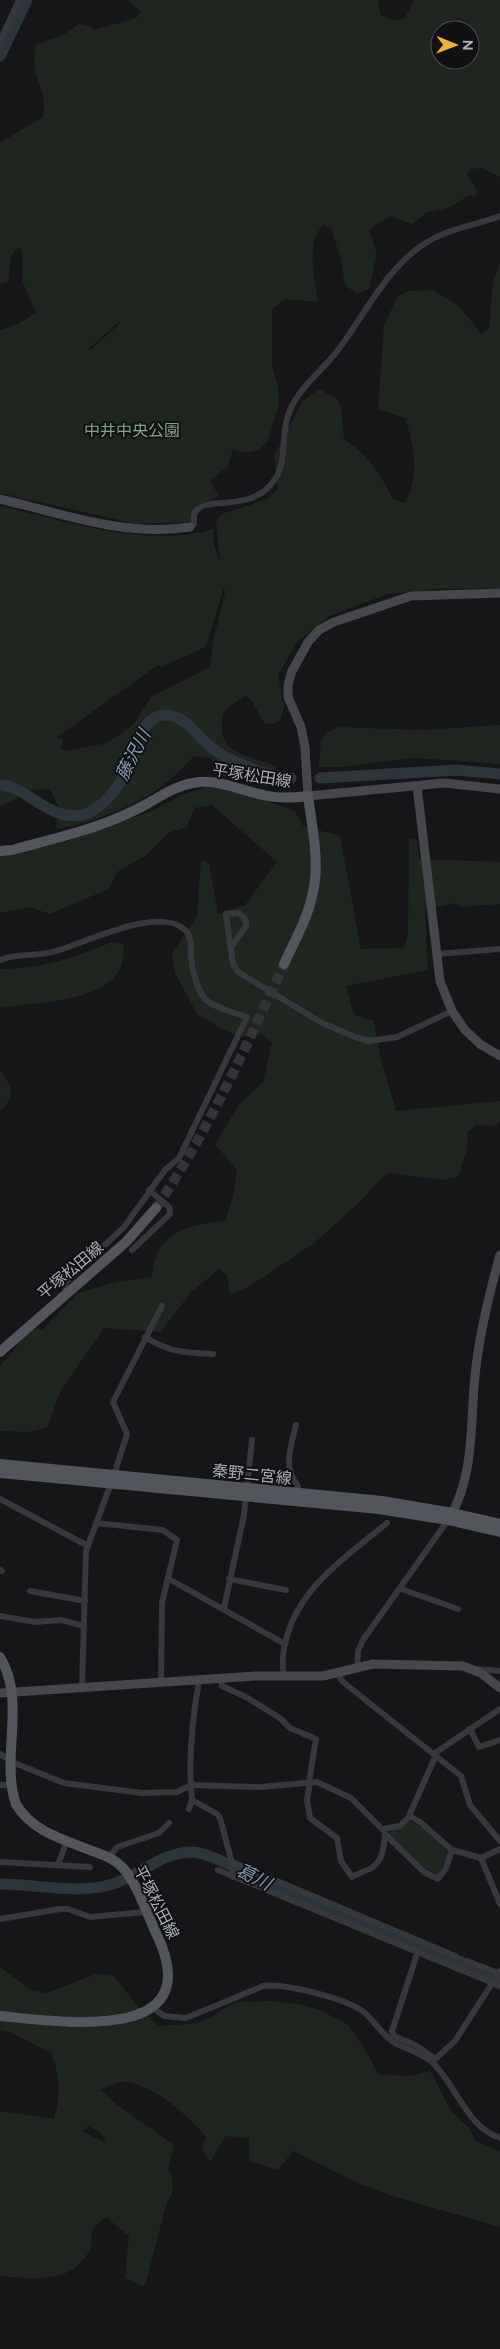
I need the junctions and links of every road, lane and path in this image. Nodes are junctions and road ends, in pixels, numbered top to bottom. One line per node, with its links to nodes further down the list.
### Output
1 (19, 0): 2 (street)
2 (0, 41)
3 (500, 216): 5 (street)
4 (0, 499): 5 (street)
5 (190, 527)
6 (500, 593): 9 (street)
7 (416, 786): 8 (street); 9 (street); 13 (street)
8 (500, 788)
9 (308, 796): 10 (main road, 平塚松田線); 15 (main road, 平塚松田線)
10 (0, 851)
11 (231, 948): 11 (street); 16 (street)
12 (500, 949): 13 (street)
13 (436, 954): 16 (street)
14 (0, 960): 18 (street)
15 (284, 964)
16 (452, 1011): 17 (street)
17 (500, 1056)
18 (149, 1190): 20 (street); 22 (street)
19 (156, 1208): 22 (main road, 平塚松田線)
20 (132, 1250)
21 (500, 1255): 35 (street)
22 (68, 1292): 25 (main road, 平塚松田線)
23 (162, 1306): 24 (street)
24 (145, 1337): 26 (street); 31 (street)
25 (0, 1352)
26 (213, 1354)
27 (296, 1426): 33 (street)
28 (252, 1440): 32 (street)
29 (0, 1464): 31 (main road, 秦野二宮線)
30 (0, 1473): 31 (main road, 秦野二宮線)
31 (113, 1479): 32 (main road, 秦野二宮線); 36 (street)
32 (246, 1492): 33 (main road, 秦野二宮線); 35 (main road, 秦野二宮線); 42 (street)
33 (298, 1493): 35 (main road, 秦野二宮線)
34 (0, 1500): 40 (street)
35 (451, 1516): 38 (main road, 秦野二宮線); 39 (main road, 秦野二宮線); 43 (street)
36 (96, 1523): 40 (street); 41 (street)
37 (387, 1523): 51 (street)
38 (500, 1524)
39 (500, 1532)
40 (88, 1546): 46 (street)
41 (169, 1579): 47 (street); 60 (street)
42 (229, 1579): 45 (street); 47 (street)
43 (401, 1589): 48 (street); 53 (street)
44 (30, 1590): 46 (street)
45 (286, 1590)
46 (85, 1601): 50 (street)
47 (224, 1608): 51 (street)
48 (458, 1609)
49 (0, 1616): 50 (street)
50 (84, 1626): 61 (street)
51 (284, 1644): 57 (street)
52 (0, 1657): 63 (main road, 平塚松田線)
53 (357, 1668): 54 (street); 56 (street)
54 (471, 1668): 55 (street); 62 (street)
55 (500, 1671)
56 (337, 1673): 57 (street); 68 (street)
57 (283, 1675): 58 (street)
58 (221, 1679): 59 (street); 70 (street)
59 (199, 1681): 60 (street); 72 (street)
60 (161, 1683): 61 (street)
61 (82, 1688): 63 (street)
62 (500, 1688)
63 (11, 1692): 64 (street); 69 (main road, 平塚松田線)
64 (0, 1693)
65 (500, 1709): 66 (street)
66 (470, 1729): 67 (street); 68 (street)
67 (500, 1740)
68 (435, 1754): 75 (street); 79 (street)
69 (3, 1756): 71 (main road, 平塚松田線); 72 (street)
70 (309, 1782): 72 (street); 77 (street); 77 (street)
71 (5, 1785): 78 (main road, 平塚松田線)
72 (191, 1786): 73 (street)
73 (192, 1800): 74 (street); 85 (street)
74 (189, 1809)
75 (409, 1816): 77 (street); 81 (street)
76 (169, 1823): 82 (street)
77 (385, 1832): 81 (street)
78 (67, 1840): 82 (main road, 平塚松田線); 86 (street)
79 (500, 1841)
80 (500, 1849): 83 (street)
81 (452, 1850): 83 (street)
82 (109, 1858): 91 (main road, 平塚松田線)
83 (481, 1858): 90 (street)
84 (0, 1862): 86 (street)
85 (232, 1863): 89 (street); 93 (street)
86 (58, 1865): 87 (street)
87 (90, 1867)
88 (218, 1870): 89 (street)
89 (233, 1876): 94 (street)
90 (500, 1904)
91 (146, 1912): 92 (street); 101 (main road, 平塚松田線)
92 (0, 1919)
93 (377, 1922): 94 (street); 96 (street)
94 (372, 1933): 95 (street)
95 (418, 1952): 99 (street); 103 (street)
96 (455, 1956)
97 (467, 1961): 98 (street)
98 (499, 1972): 99 (street)
99 (492, 1983): 100 (street); 103 (street)
100 (500, 1986)
101 (152, 2006): 102 (main road, 平塚松田線); 103 (street)
102 (0, 2016)
103 (433, 2060): 104 (street)
104 (500, 2138)

